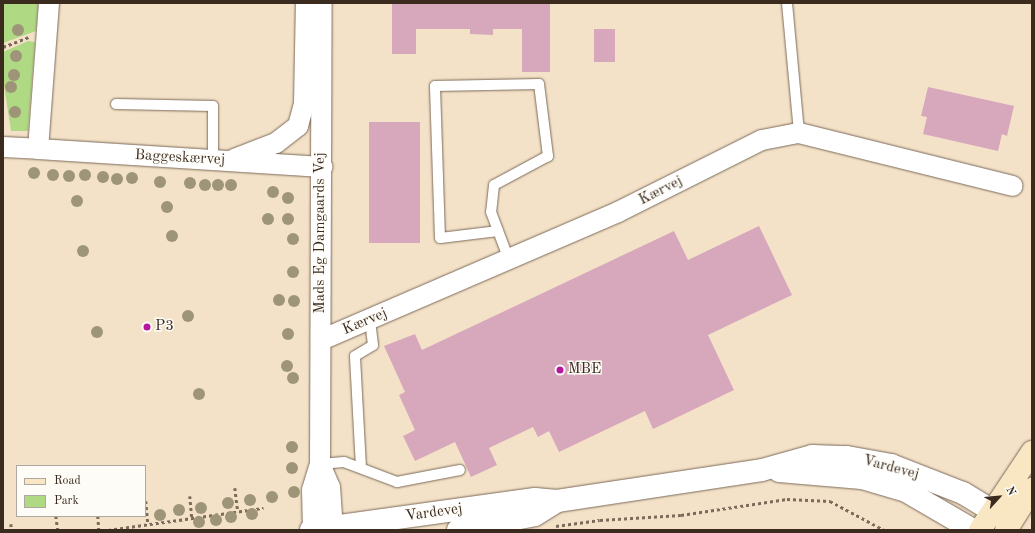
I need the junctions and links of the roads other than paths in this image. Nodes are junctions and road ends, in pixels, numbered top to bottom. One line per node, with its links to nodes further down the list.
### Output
1 (49, 3): 8 (street)
2 (306, 3): 9 (street)
3 (322, 3): 10 (street, Mads Eg Damgaards Vej)
4 (787, 3): 6 (lane)
5 (116, 104): 9 (lane)
6 (799, 133): 11 (street, Kærvej); 13 (street, Kærvej)
7 (3, 147): 8 (street, Baggeskærvej)
8 (38, 149): 9 (street, Baggeskærvej)
9 (222, 161): 10 (street, Baggeskærvej)
10 (322, 167): 15 (street, Mads Eg Damgaards Vej)
11 (1013, 186)
12 (498, 231): 12 (lane); 13 (lane)
13 (509, 260): 14 (street, Kærvej)
14 (370, 319): 15 (street, Kærvej); 18 (lane)
15 (321, 340): 17 (street, Mads Eg Damgaards Vej)
16 (1032, 452): 23 (main road)
17 (320, 464): 18 (lane); 25 (street, Mads Eg Damgaards Vej)
18 (361, 468): 19 (lane)
19 (460, 470)
20 (762, 470): 22 (street, Vardevej); 23 (street, Vardevej); 27 (street, Vardevej)
21 (1032, 489): 24 (main road)
22 (557, 501): 25 (street, Vardevej); 26 (street, Vardevej)
23 (992, 511): 24 (street, Vardevej); 28 (main road)
24 (1009, 526)
25 (321, 529)
26 (458, 530)
27 (973, 530)
28 (980, 530)

